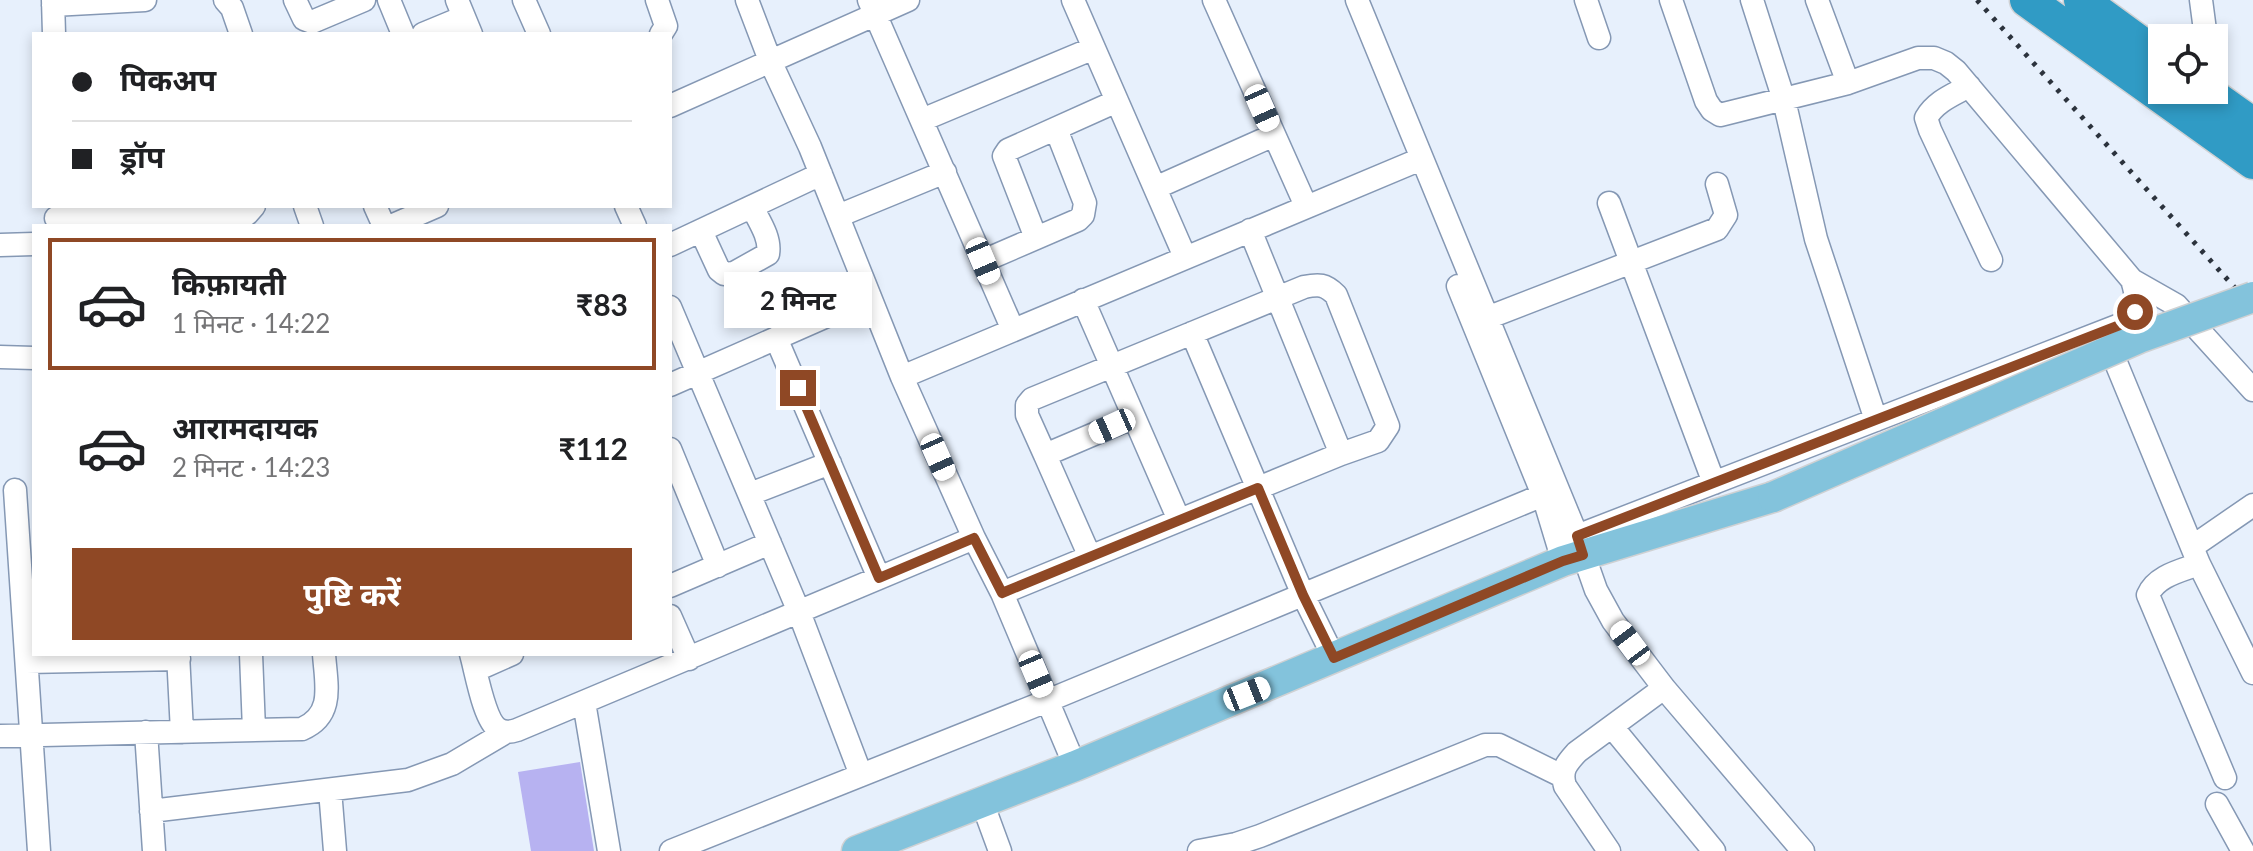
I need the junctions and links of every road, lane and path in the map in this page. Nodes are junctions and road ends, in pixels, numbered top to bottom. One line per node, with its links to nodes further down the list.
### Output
1 (145, 0): 21 (street)
2 (225, 0): 26 (street)
3 (295, 0): 4 (street)
4 (364, 0)
5 (389, 0): 27 (street)
6 (524, 0): 29 (street)
7 (657, 0): 30 (street)
8 (747, 0): 34 (street)
9 (908, 0): 22 (street)
10 (1073, 0): 32 (street)
11 (1214, 0): 44 (street)
12 (1344, 0): 45 (street)
13 (1357, 0): 45 (street)
14 (1586, 0): 31 (street)
15 (1671, 0): 37 (street)
16 (1752, 0): 37 (street)
17 (1817, 0): 35 (street)
18 (2027, 0): 46 (highway)
19 (2081, 0): 33 (highway)
20 (2201, 0): 24 (street)
21 (53, 2): 25 (street)
22 (872, 7): 34 (street); 41 (street)
23 (464, 17): 28 (street)
24 (2204, 24)
25 (54, 32)
26 (240, 32)
27 (402, 32)
28 (428, 32)
29 (538, 32)
30 (662, 32)
31 (1599, 38)
32 (1094, 48): 38 (street); 41 (street)
33 (2148, 49)
34 (771, 63): 40 (street); 48 (street)
35 (1848, 83): 36 (street); 37 (street)
36 (1969, 86): 67 (street); 70 (street)
37 (1784, 100): 89 (street)
38 (1117, 101): 43 (street); 50 (street)
39 (2224, 104): 42 (highway)
40 (672, 105)
41 (922, 120): 47 (street)
42 (2253, 125)
43 (1056, 129): 62 (street); 62 (street)
44 (1274, 135): 50 (street); 52 (street)
45 (1416, 162): 52 (street); 76 (street)
46 (2253, 162)
47 (945, 172): 57 (street); 68 (street)
48 (821, 174): 53 (street); 57 (street)
49 (1717, 184): 69 (street)
50 (1155, 188): 66 (street)
51 (1609, 203): 69 (street)
52 (1306, 206): 60 (street)
53 (752, 207): 61 (street); 61 (street)
54 (252, 208): 56 (street)
55 (432, 208): 59 (street)
56 (194, 211): 58 (street)
57 (838, 216): 71 (street)
58 (56, 217)
59 (396, 224)
60 (1250, 230): 66 (street); 73 (street)
61 (701, 231): 64 (street)
62 (1036, 238): 68 (street)
63 (32, 244): 65 (street)
64 (672, 244)
65 (0, 245)
66 (1185, 257): 74 (street)
67 (1991, 260)
68 (983, 261): 77 (street)
69 (1631, 261): 76 (street); 94 (street)
70 (2132, 280): 78 (street); 87 (street)
71 (870, 297): 80 (street); 85 (street)
72 (2253, 297): 103 (main road, bridge)
73 (1277, 298): 79 (street); 91 (street); 91 (street)
74 (1083, 300): 77 (street); 83 (street)
75 (672, 312): 84 (street)
76 (1480, 320): 98 (street); 103 (street)
77 (1013, 330): 85 (street)
78 (2103, 332): 89 (street); 104 (street)
79 (1192, 333): 83 (street); 95 (street)
80 (776, 338): 84 (street); 93 (street)
81 (0, 357): 82 (street)
82 (32, 358)
83 (1112, 366): 88 (street); 92 (street)
84 (698, 372): 86 (street); 97 (street)
85 (902, 377): 101 (street)
86 (672, 384)
87 (2253, 390)
88 (1134, 417): 92 (street); 100 (street)
89 (1876, 420): 94 (street)
90 (672, 454): 106 (street)
91 (1341, 454): 95 (street)
92 (1045, 455): 105 (street)
93 (830, 463): 97 (street); 107 (street)
94 (1714, 483): 103 (street)
95 (1258, 488): 100 (street); 110 (street)
96 (16, 490): 119 (street)
97 (750, 494): 102 (street)
98 (1543, 495): 103 (street); 110 (street)
99 (2253, 505): 104 (street)
100 (1179, 520): 105 (street)
101 (974, 538): 107 (street); 109 (street)
102 (770, 543): 106 (street); 111 (street)
103 (1575, 551): 117 (main road); 122 (street)
104 (2195, 555): 121 (street); 135 (street)
105 (1090, 557): 109 (street)
106 (718, 566): 108 (street)
107 (879, 578): 111 (street)
108 (672, 585)
109 (1002, 593): 123 (street)
110 (1303, 595): 117 (street); 123 (street)
111 (799, 612): 118 (street); 133 (street)
112 (672, 621): 118 (street)
113 (178, 656): 119 (street); 128 (street)
114 (251, 656): 126 (street)
115 (324, 656): 126 (street)
116 (502, 656): 120 (street)
117 (1334, 658): 132 (main road)
118 (689, 659): 124 (street)
119 (27, 662): 130 (street)
120 (473, 662): 129 (street)
121 (2253, 673)
122 (1664, 688): 125 (street); 150 (street)
123 (1047, 701): 132 (street); 133 (street)
124 (584, 702): 129 (street); 143 (street)
125 (1613, 728): 134 (street); 149 (street)
126 (254, 730): 128 (street)
127 (146, 732): 128 (street); 130 (street); 139 (street)
128 (182, 732)
129 (506, 732): 136 (street)
130 (31, 735): 131 (street); 140 (street)
131 (0, 736)
132 (1075, 766): 137 (main road)
133 (861, 775): 144 (street)
134 (1562, 776): 147 (street); 148 (street)
135 (2225, 778)
136 (330, 790): 139 (street); 142 (street)
137 (982, 802): 145 (main road); 146 (street)
138 (2217, 804): 151 (street)
139 (151, 811): 141 (street)
140 (39, 851)
141 (154, 851)
142 (335, 851)
143 (609, 851)
144 (671, 851)
145 (857, 851)
146 (1000, 851)
147 (1199, 851)
148 (1609, 851)
149 (1714, 851)
150 (1803, 851)
151 (2243, 851)

